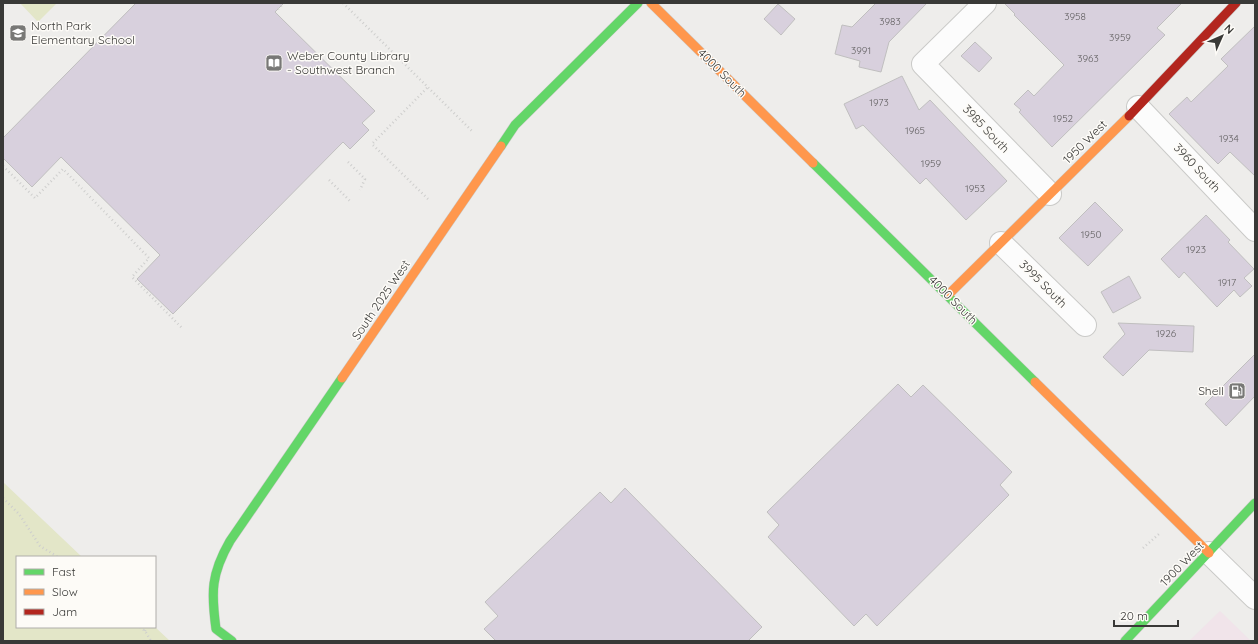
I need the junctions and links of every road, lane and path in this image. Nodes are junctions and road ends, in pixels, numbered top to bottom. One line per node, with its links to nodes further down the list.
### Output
1 (284, 3): 7 (path)
2 (343, 3): 8 (path)
3 (638, 3): 33 (street, South 2025 West)
4 (651, 3): 20 (street, 4000 South)
5 (985, 3): 15 (street, 3985 South)
6 (1236, 3): 9 (street, 1950 West)
7 (278, 9)
8 (428, 87): 10 (path); 16 (path)
9 (1138, 107): 15 (street, 1950 West); 18 (street, 3960 South)
10 (473, 132)
11 (348, 162): 14 (path)
12 (3, 166): 22 (path)
13 (329, 180): 17 (path)
14 (360, 190)
15 (1050, 194): 19 (street, 1950 West)
16 (428, 199)
17 (350, 201)
18 (1255, 230)
19 (1001, 243): 20 (street, 1950 West); 21 (street, 3995 South)
20 (948, 295): 27 (street, 4000 South)
21 (1085, 325)
22 (183, 329)
23 (3, 498): 28 (path)
24 (1255, 503): 27 (street, 1900 West)
25 (1160, 534): 26 (path)
26 (1143, 548)
27 (1209, 553): 29 (street, 4000 South); 35 (street, 1900 West)
28 (56, 556)
29 (1255, 598)
30 (141, 628): 32 (path)
31 (146, 628): 32 (path)
32 (145, 631): 34 (path)
33 (231, 640)
34 (151, 641)
35 (1125, 641)

